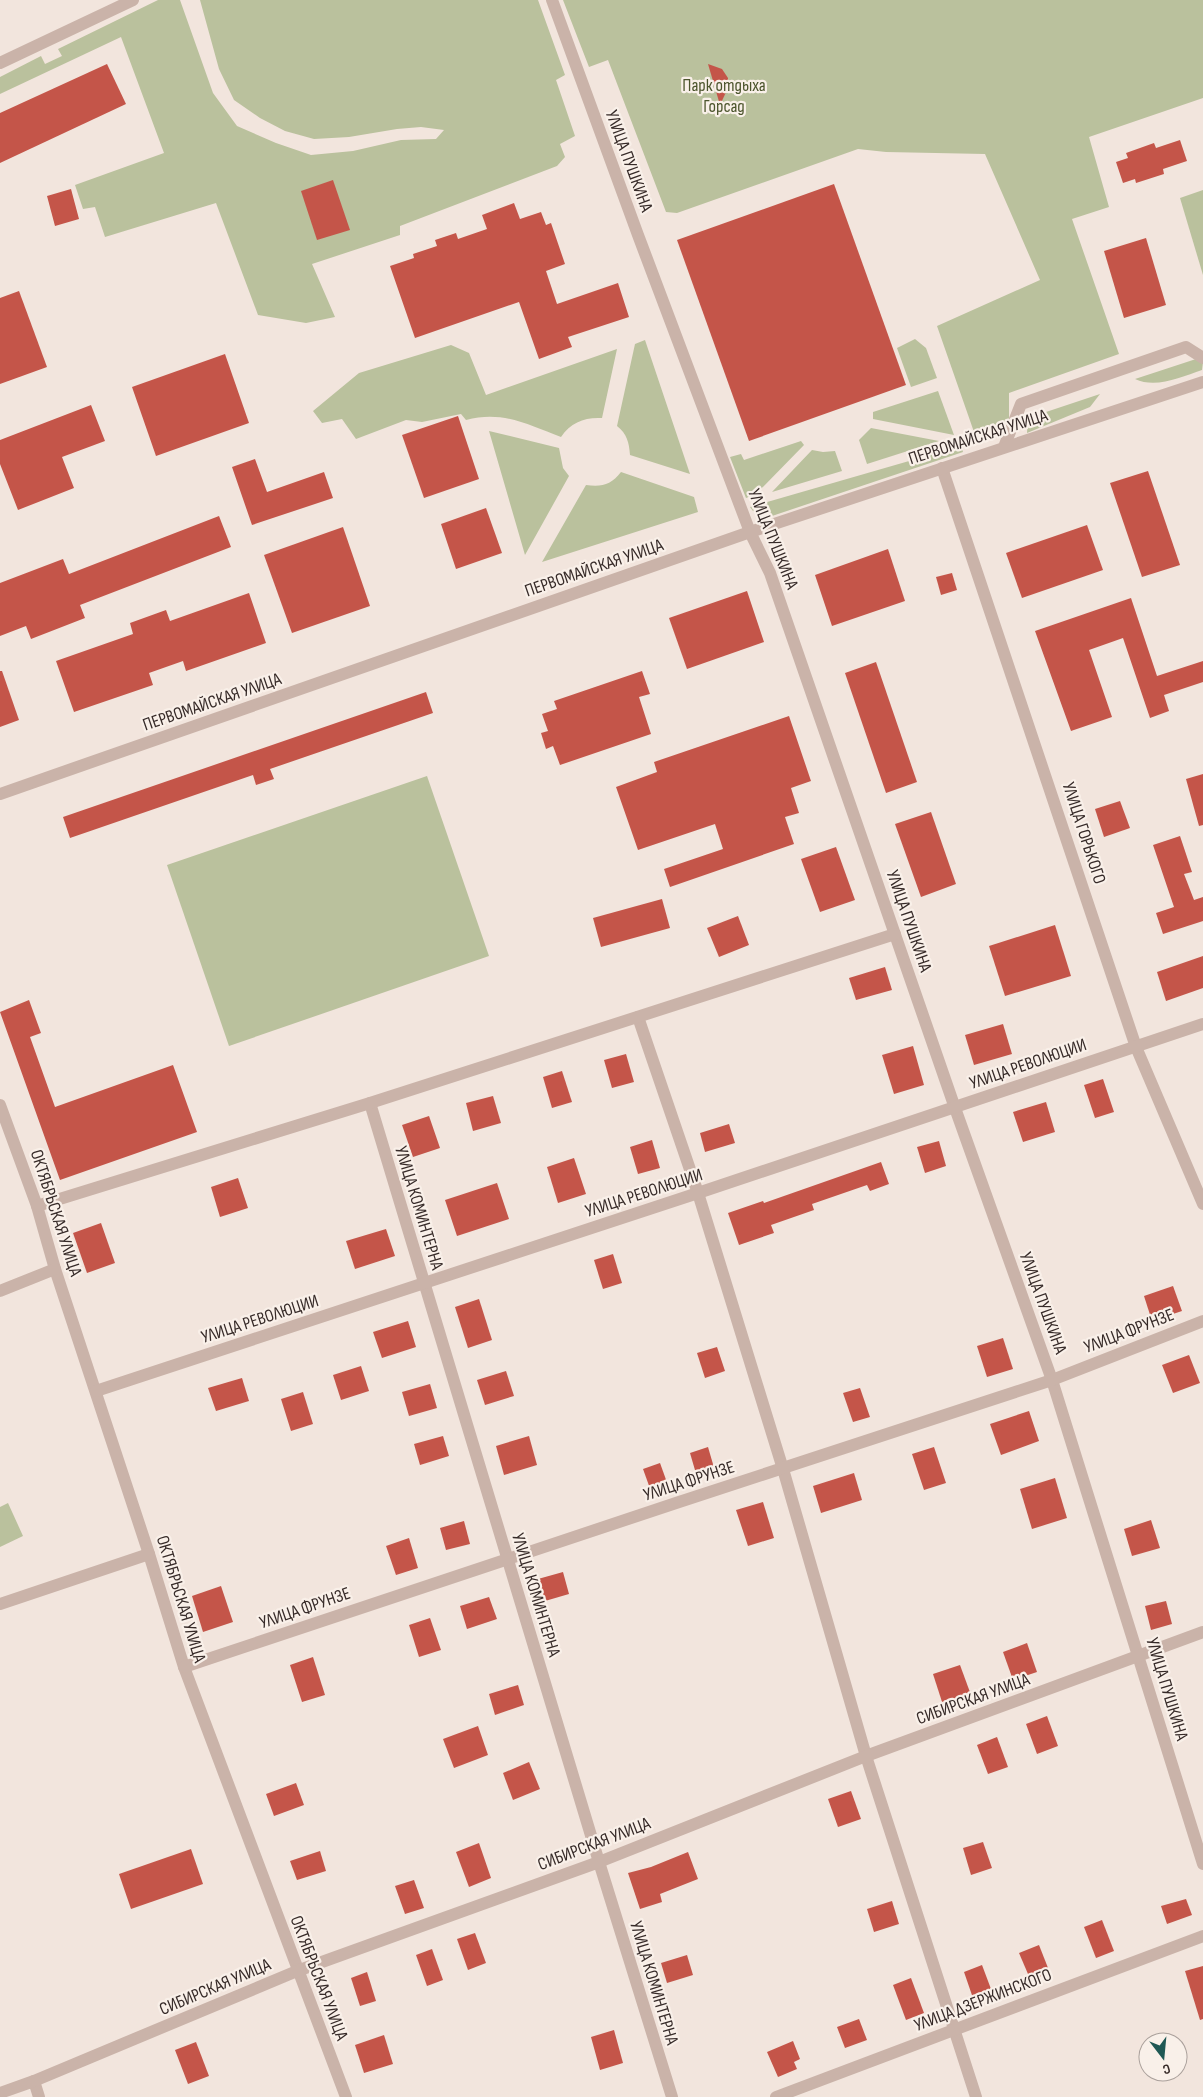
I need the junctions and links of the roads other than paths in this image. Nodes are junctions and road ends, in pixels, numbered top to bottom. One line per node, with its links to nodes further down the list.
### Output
1 (133, 0): 3 (street)
2 (552, 0): 8 (street, УЛИЦА ПУШКИНА)
3 (0, 63)
4 (1203, 358): 6 (street)
5 (1203, 382): 6 (street, ПЕРВОМАЙСКАЯ УЛИЦА)
6 (1004, 447): 7 (street, ПЕРВОМАЙСКАЯ УЛИЦА)
7 (942, 468): 8 (street, ПЕРВОМАЙСКАЯ УЛИЦА); 13 (street, УЛИЦА ГОРЬКОГО)
8 (750, 532): 9 (street, ПЕРВОМАЙСКАЯ УЛИЦА); 10 (street, УЛИЦА ПУШКИНА)
9 (0, 794)
10 (896, 934): 11 (street); 16 (street, УЛИЦА ПУШКИНА)
11 (638, 1017): 14 (street); 17 (street)
12 (1203, 1024): 13 (street, УЛИЦА РЕВОЛЮЦИИ)
13 (1136, 1046): 16 (street, УЛИЦА РЕВОЛЮЦИИ); 18 (street, УЛИЦА ГОРЬКОГО)
14 (370, 1103): 19 (street); 21 (street, УЛИЦА КОМИНТЕРНА)
15 (0, 1105): 19 (street, ОКТЯБРЬСКАЯ УЛИЦА)
16 (955, 1108): 17 (street, УЛИЦА РЕВОЛЮЦИИ); 24 (street, УЛИЦА ПУШКИНА)
17 (698, 1193): 21 (street, УЛИЦА РЕВОЛЮЦИИ); 26 (street)
18 (1203, 1204)
19 (37, 1206): 20 (street, ОКТЯБРЬСКАЯ УЛИЦА)
20 (55, 1269): 22 (street); 25 (street, ОКТЯБРЬСКАЯ УЛИЦА)
21 (423, 1284): 25 (street, УЛИЦА РЕВОЛЮЦИИ); 28 (street, УЛИЦА КОМИНТЕРНА)
22 (0, 1291)
23 (1203, 1321): 24 (street, УЛИЦА ФРУНЗЕ)
24 (1052, 1380): 26 (street, УЛИЦА ФРУНЗЕ); 31 (street, УЛИЦА ПУШКИНА)
25 (96, 1392): 27 (street, ОКТЯБРЬСКАЯ УЛИЦА)
26 (783, 1469): 28 (street, УЛИЦА ФРУНЗЕ); 33 (street)
27 (150, 1554): 29 (street); 32 (street, ОКТЯБРЬСКАЯ УЛИЦА)
28 (507, 1559): 32 (street, УЛИЦА ФРУНЗЕ); 34 (street, УЛИЦА КОМИНТЕРНА)
29 (0, 1604)
30 (1203, 1632): 31 (street, СИБИРСКАЯ УЛИЦА)
31 (1139, 1657): 33 (street, СИБИРСКАЯ УЛИЦА); 35 (street, УЛИЦА ПУШКИНА)
32 (184, 1667): 37 (street, ОКТЯБРЬСКАЯ УЛИЦА)
33 (866, 1756): 34 (street, СИБИРСКАЯ УЛИЦА); 38 (street)
34 (598, 1862): 37 (street, СИБИРСКАЯ УЛИЦА); 43 (street, УЛИЦА КОМИНТЕРНА)
35 (1203, 1864)
36 (1203, 1936): 38 (street, УЛИЦА ДЗЕРЖИНСКОГО)
37 (297, 1971): 39 (street, СИБИРСКАЯ УЛИЦА); 42 (street, ОКТЯБРЬСКАЯ УЛИЦА)
38 (954, 2030): 44 (street, УЛИЦА ДЗЕРЖИНСКОГО); 45 (street)
39 (34, 2081): 40 (street, СИБИРСКАЯ УЛИЦА); 41 (street)
40 (0, 2092)
41 (39, 2097)
42 (346, 2097)
43 (672, 2097)
44 (776, 2097)
45 (976, 2097)

